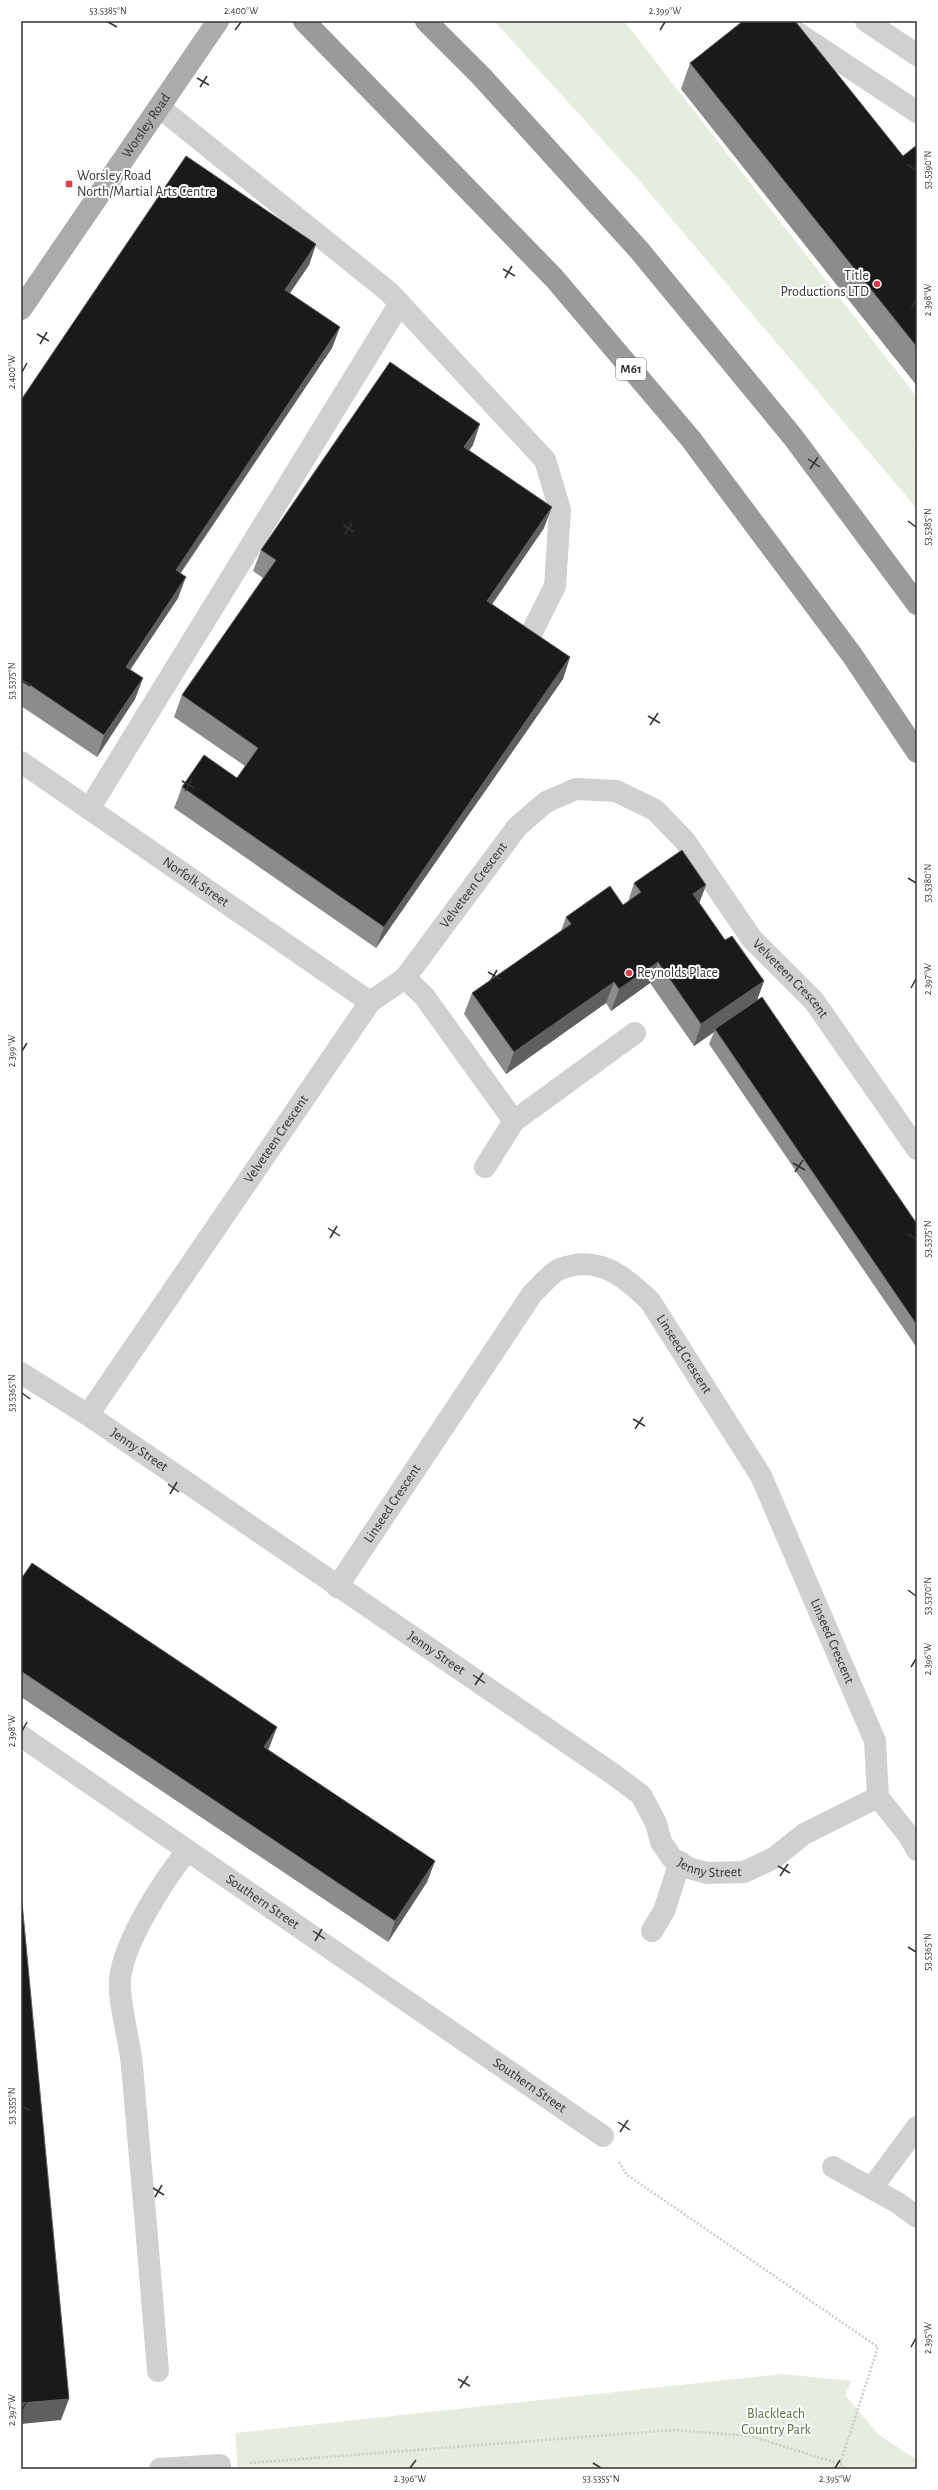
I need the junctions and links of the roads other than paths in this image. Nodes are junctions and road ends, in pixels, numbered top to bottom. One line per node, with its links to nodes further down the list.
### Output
1 (218, 21): 7 (main road, Worsley Road)
2 (304, 21): 13 (highway, M61)
3 (426, 21): 11 (highway)
4 (779, 21): 8 (street)
5 (866, 21): 6 (street)
6 (917, 55)
7 (159, 107): 9 (street); 10 (main road, Worsley Road)
8 (917, 112)
9 (400, 303): 12 (street); 15 (street)
10 (21, 309)
11 (917, 604)
12 (529, 638)
13 (917, 752)
14 (21, 762): 15 (street, Norfolk Street)
15 (89, 809): 17 (street, Norfolk Street)
16 (405, 978): 17 (street, Velveteen Crescent); 19 (street); 20 (street, Velveteen Crescent)
17 (370, 1002): 23 (street, Velveteen Crescent)
18 (635, 1033): 19 (street)
19 (514, 1121): 21 (street)
20 (917, 1149)
21 (485, 1167)
22 (21, 1373): 23 (street, Jenny Street)
23 (88, 1415): 24 (street, Jenny Street)
24 (337, 1587): 26 (street, Linseed Crescent); 29 (street, Jenny Street)
25 (21, 1736): 28 (street, Southern Street)
26 (878, 1797): 27 (street); 29 (street, Jenny Street)
27 (917, 1850)
28 (187, 1851): 32 (street, Southern Street); 36 (street)
29 (680, 1862): 30 (street)
30 (652, 1931)
31 (917, 2127): 34 (street)
32 (603, 2136)
33 (833, 2167): 34 (street)
34 (872, 2188): 35 (street)
35 (917, 2217)
36 (158, 2371)
37 (220, 2465): 38 (street)
38 (160, 2469)

